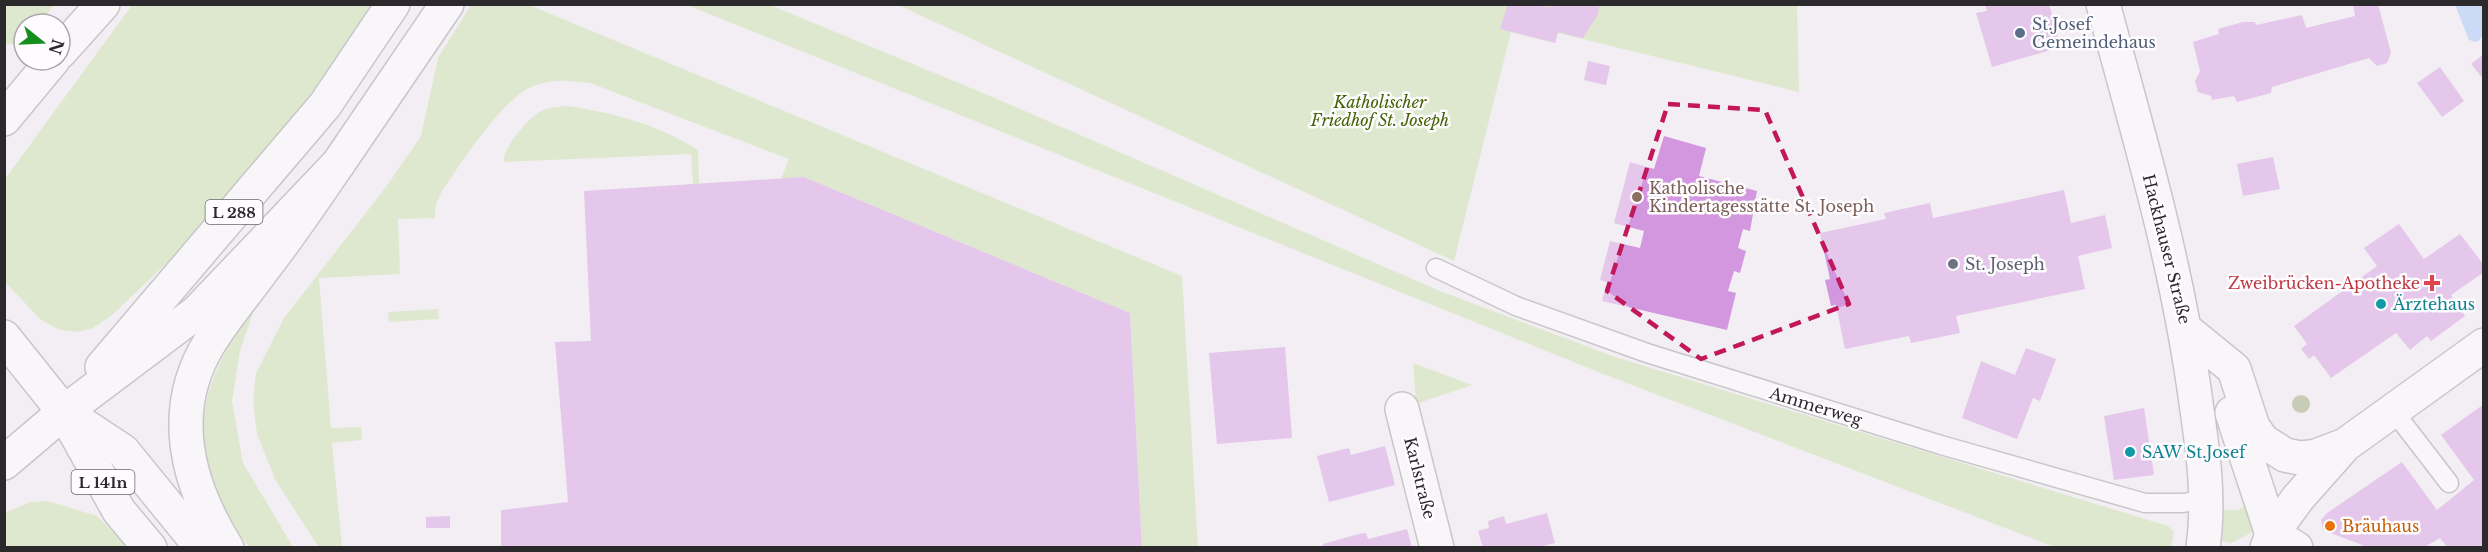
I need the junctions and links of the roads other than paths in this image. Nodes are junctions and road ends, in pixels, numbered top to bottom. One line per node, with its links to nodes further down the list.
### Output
1 (103, 4): 5 (main road)
2 (393, 4): 15 (main road, L 288)
3 (447, 4): 8 (main road, L 288)
4 (2103, 4): 11 (main road, Hackhauser Straße)
5 (72, 38)
6 (43, 72): 7 (main road)
7 (4, 119)
8 (338, 164): 15 (main road, L 288); 24 (main road, L 288)
9 (1436, 268): 19 (lane, Ammerweg)
10 (4, 337): 15 (main road)
11 (2199, 339): 16 (main road); 19 (main road, Hackhauser Straße); 21 (main road)
12 (2484, 345): 14 (main road)
13 (1402, 409): 25 (main road, Karlstraße)
14 (2392, 409): 16 (main road); 18 (lane)
15 (64, 412): 17 (main road, L 288); 22 (main road, L 141n); 23 (main road)
16 (2344, 445): 21 (main road)
17 (4, 463)
18 (2449, 483)
19 (2206, 499): 20 (main road, Hackhauser Straße)
20 (2204, 544)
21 (2272, 544)
22 (150, 548)
23 (202, 548)
24 (227, 548)
25 (1437, 548)

